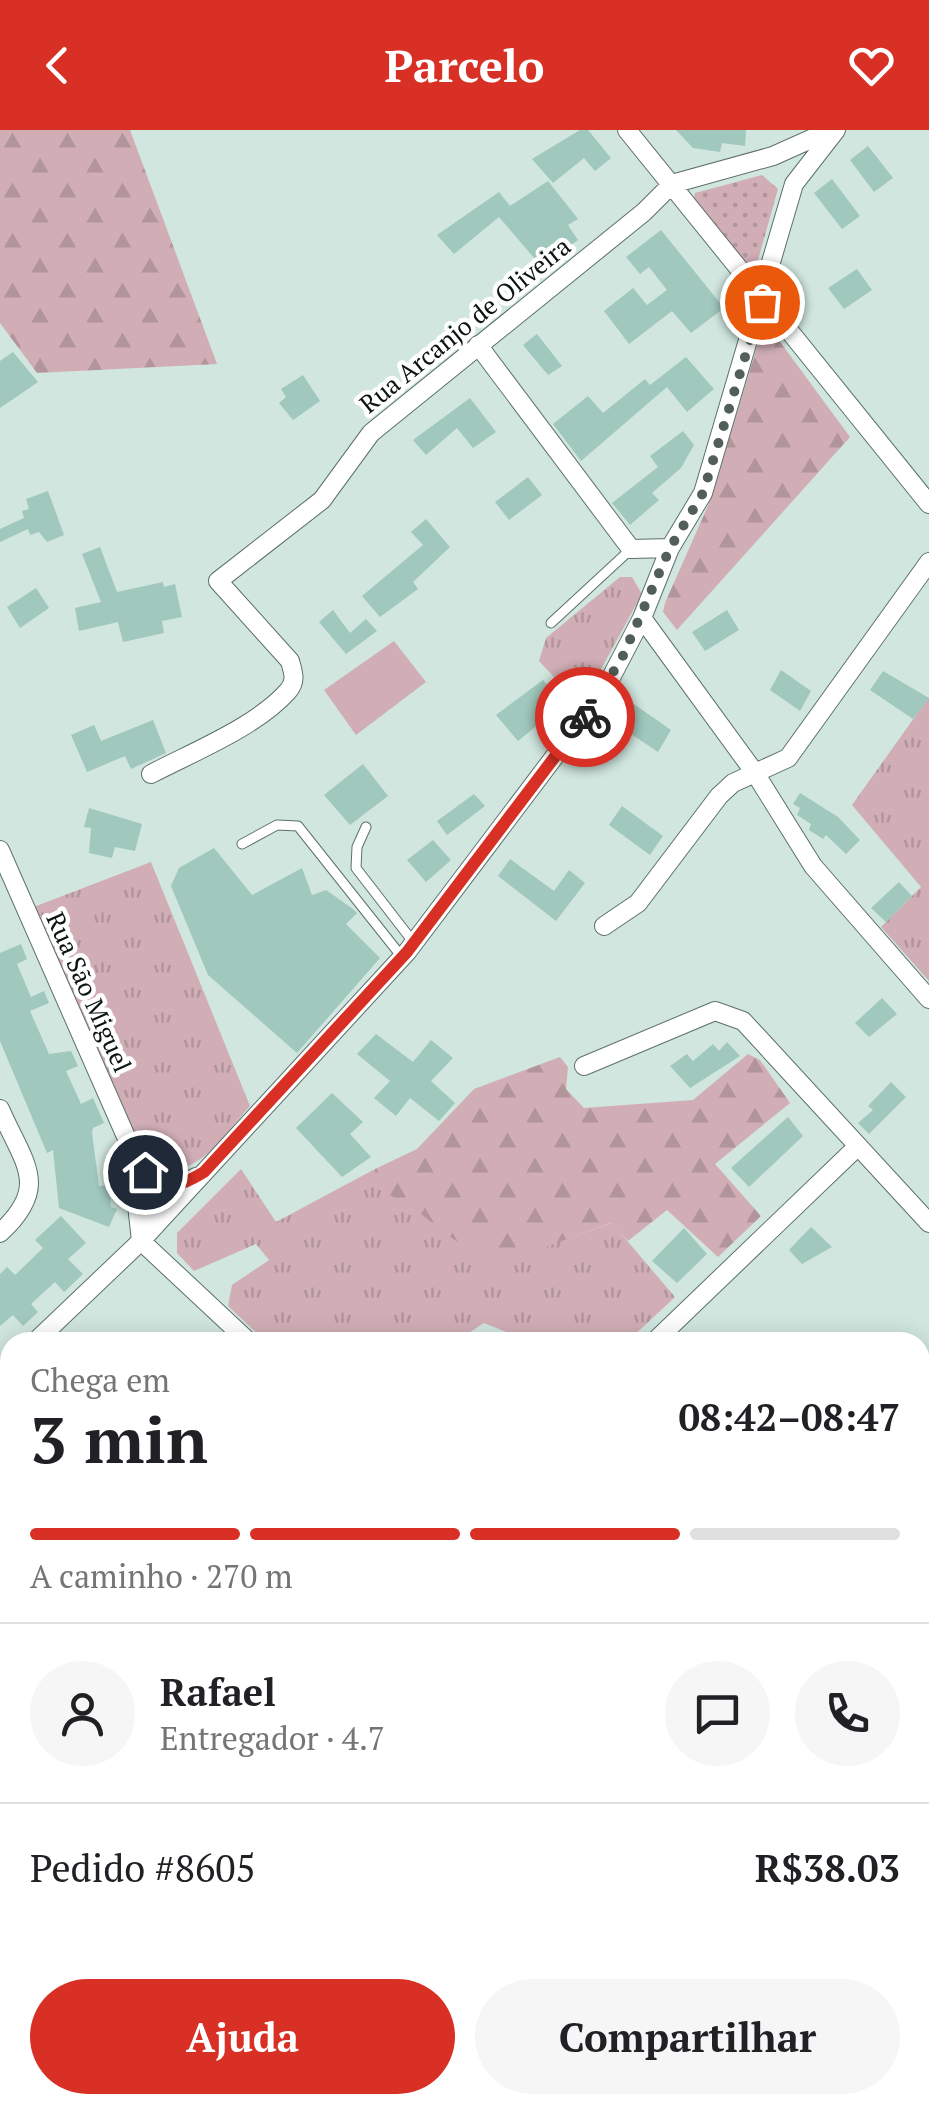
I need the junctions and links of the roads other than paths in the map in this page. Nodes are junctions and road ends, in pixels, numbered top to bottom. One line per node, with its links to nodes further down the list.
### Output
1 (627, 130): 4 (street)
2 (833, 130): 3 (street, Rua Arcanjo de Oliveira); 5 (street)
3 (773, 156): 4 (street, Rua Arcanjo de Oliveira); 5 (street)
4 (672, 184): 6 (street); 7 (street, Rua Arcanjo de Oliveira)
5 (794, 184): 6 (street)
6 (762, 302): 8 (street); 9 (street)
7 (478, 346): 10 (street); 15 (street, Rua Arcanjo de Oliveira)
8 (929, 504)
9 (670, 548): 10 (street); 12 (street)
10 (631, 549): 13 (lane)
11 (929, 562): 14 (street)
12 (642, 618): 14 (street); 20 (street)
13 (552, 623)
14 (755, 773): 19 (street); 21 (street)
15 (150, 774)
16 (366, 827): 20 (lane)
17 (242, 844): 20 (lane)
18 (0, 850): 25 (street, Rua São Miguel)
19 (604, 926)
20 (408, 950): 26 (street)
21 (929, 999)
22 (584, 1066): 24 (street)
23 (0, 1110): 29 (street)
24 (857, 1147): 27 (street); 33 (street)
25 (132, 1154): 26 (street, Rua São Miguel); 28 (street, Rua São Miguel); 30 (street, Rua São Miguel)
26 (204, 1172): 28 (street)
27 (929, 1223)
28 (154, 1226): 30 (street)
29 (0, 1233)
30 (141, 1241): 31 (street); 32 (street)
31 (46, 1332)
32 (237, 1332)
33 (664, 1332)

